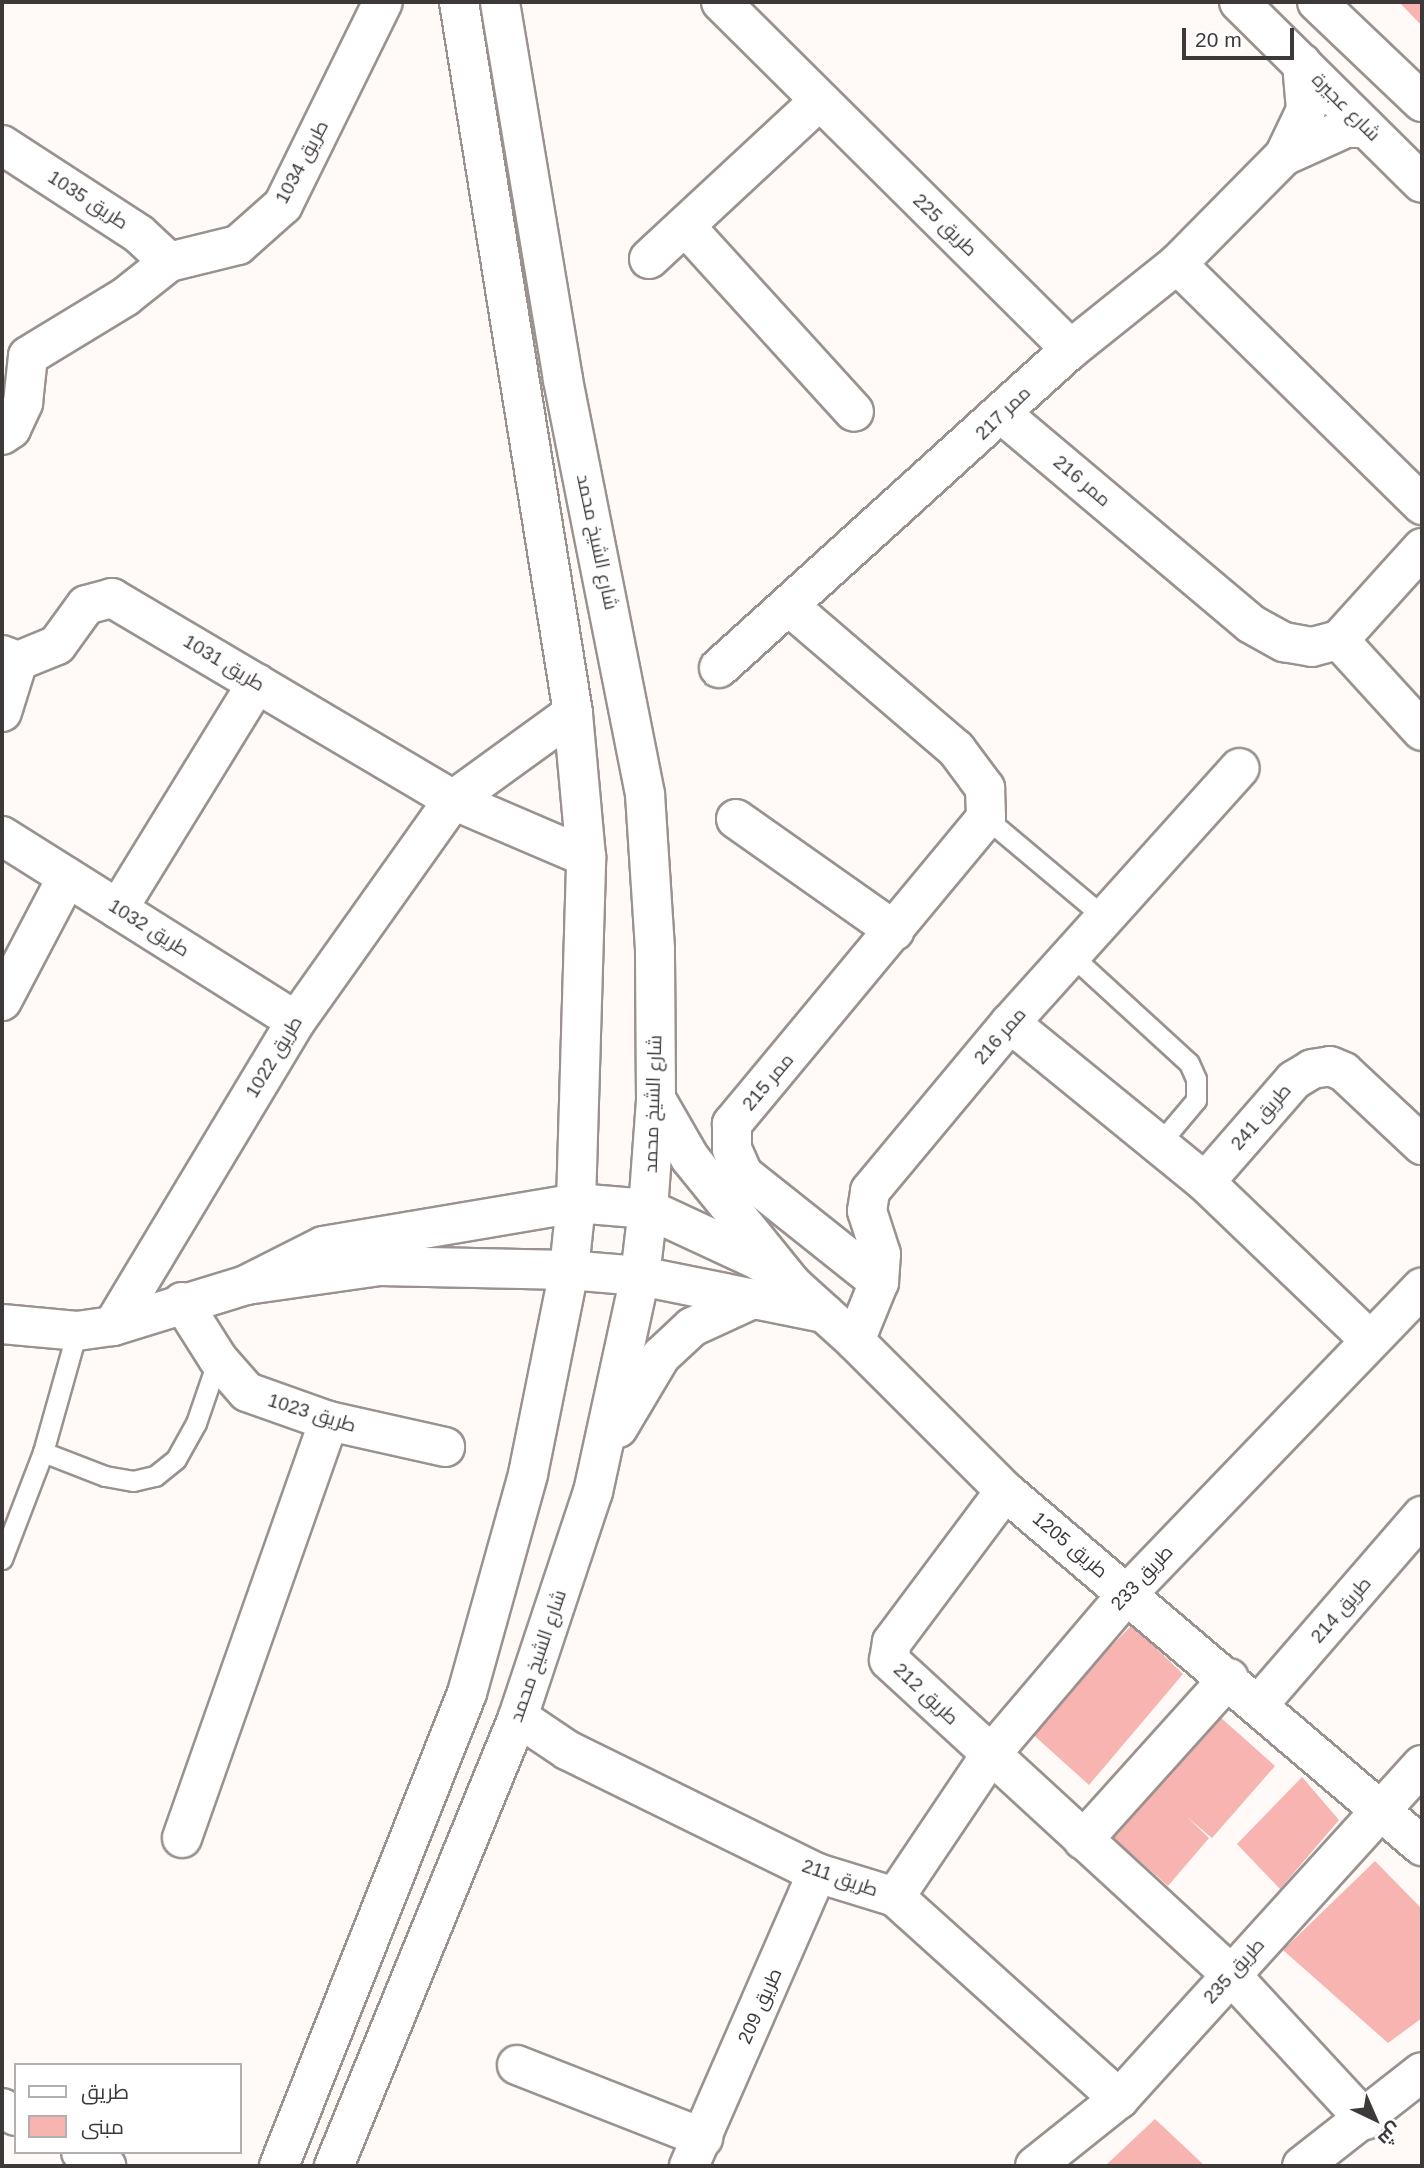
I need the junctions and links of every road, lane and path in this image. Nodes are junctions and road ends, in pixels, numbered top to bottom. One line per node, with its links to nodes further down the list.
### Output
1 (383, 2): 16 (street, طريق 1034)
2 (459, 2): 31 (street)
3 (500, 2): 47 (street, شارع الشيخ محمد)
4 (721, 2): 8 (street, طريق 225)
5 (1239, 2): 7 (street, شارع عجيرة)
6 (1317, 2): 9 (street)
7 (1302, 63): 10 (street, شارع عجيرة); 12 (street, ممر 217)
8 (818, 102): 14 (street); 18 (street, طريق 225)
9 (1422, 102)
10 (1366, 128): 12 (street, ممر 217); 13 (street, شارع عجيرة)
11 (2, 145): 16 (street, طريق 1035)
12 (1284, 156): 17 (street, ممر 217)
13 (1422, 183)
14 (685, 226): 15 (street); 20 (street)
15 (649, 259)
16 (169, 262): 19 (street, طريق 1034)
17 (1177, 264): 18 (street, ممر 217); 23 (street)
18 (1071, 349): 21 (street, ممر 217)
19 (15, 352): 22 (street, طريق 1034)
20 (854, 412)
21 (1003, 415): 25 (street, ممر 217); 26 (street, ممر 216)
22 (2, 435)
23 (1422, 505)
24 (1422, 548): 26 (street)
25 (789, 606): 28 (street, ممر 217); 35 (street)
26 (1339, 640): 32 (street)
27 (10, 658): 29 (street, طريق 1031); 30 (street)
28 (719, 668)
29 (257, 683): 34 (street, طريق 1031); 40 (street)
30 (2, 712)
31 (573, 713): 34 (street, طريق 1022); 38 (street)
32 (1422, 731)
33 (1240, 768): 41 (street, ممر 216)
34 (453, 800): 38 (street); 45 (street, طريق 1022)
35 (986, 818): 41 (lane); 42 (street, ممر 215)
36 (736, 819): 42 (street)
37 (2, 835): 39 (street, طريق 1032)
38 (586, 857): 51 (street)
39 (67, 877): 40 (street, طريق 1032); 44 (street)
40 (118, 909): 45 (street, طريق 1032)
41 (1105, 918): 43 (street, ممر 216)
42 (895, 931): 55 (street, ممر 215)
43 (1071, 955): 46 (street, ممر 216); 48 (lane)
44 (2, 1001)
45 (296, 1021): 63 (street, طريق 1022)
46 (1010, 1023): 48 (street); 55 (street, ممر 216)
47 (656, 1099): 52 (street, شارع الشيخ محمد); 56 (street)
48 (1158, 1144): 50 (street)
49 (1422, 1145): 50 (street, طريق 241)
50 (1205, 1182): 64 (street)
51 (576, 1203): 52 (street, طريق 1205); 53 (street); 57 (street, طريق 1205)
52 (649, 1209): 54 (street, شارع الشيخ محمد); 56 (street, طريق 1205)
53 (569, 1270): 54 (street); 57 (street); 95 (street)
54 (640, 1276): 59 (street); 70 (street, شارع الشيخ محمد)
55 (879, 1282): 65 (street, ممر 216)
56 (792, 1284): 61 (street, طريق 1205)
57 (246, 1285): 60 (street)
58 (1422, 1288): 64 (street, طريق 233)
59 (753, 1299): 61 (street); 70 (street)
60 (182, 1302): 63 (street); 66 (street, طريق 1023)
61 (824, 1313): 65 (street, طريق 1205)
62 (2, 1324): 63 (street)
63 (95, 1329): 69 (lane)
64 (1369, 1339): 74 (street, طريق 233)
65 (855, 1341): 71 (street, طريق 1205)
66 (218, 1359): 67 (street, طريق 1023); 69 (lane)
67 (328, 1422): 68 (street, طريق 1023); 81 (street)
68 (444, 1447)
69 (43, 1452): 73 (lane)
70 (601, 1457): 77 (street, شارع الشيخ محمد)
71 (1005, 1491): 74 (street, طريق 1205); 78 (street, طريق 212)
72 (1422, 1516): 76 (street, طريق 214)
73 (2, 1559)
74 (1128, 1592): 75 (street, طريق 1205); 78 (street, طريق 233)
75 (1229, 1678): 76 (street, طريق 1205); 82 (street)
76 (1259, 1703): 80 (street, طريق 1205)
77 (518, 1717): 84 (street, طريق 211); 96 (street, شارع الشيخ محمد)
78 (990, 1754): 82 (street, طريق 212); 85 (street, طريق 233)
79 (1422, 1765): 80 (street, طريق 235)
80 (1383, 1810): 83 (street, طريق 1205); 86 (street, طريق 235)
81 (181, 1839)
82 (1083, 1840): 86 (street, طريق 212)
83 (1422, 1846)
84 (817, 1873): 85 (street, طريق 211); 91 (street, طريق 209)
85 (895, 1897): 89 (street, طريق 211)
86 (1230, 1974): 89 (street, طريق 235); 90 (street, طريق 212)
87 (517, 2065): 91 (street, طريق 209)
88 (1422, 2072): 90 (street)
89 (1119, 2099): 97 (street, طريق 235)
90 (1364, 2120): 93 (street)
91 (696, 2152)
92 (85, 2154): 94 (street)
93 (1324, 2160)
94 (106, 2166)
95 (279, 2166)
96 (334, 2166)
97 (1035, 2166)

